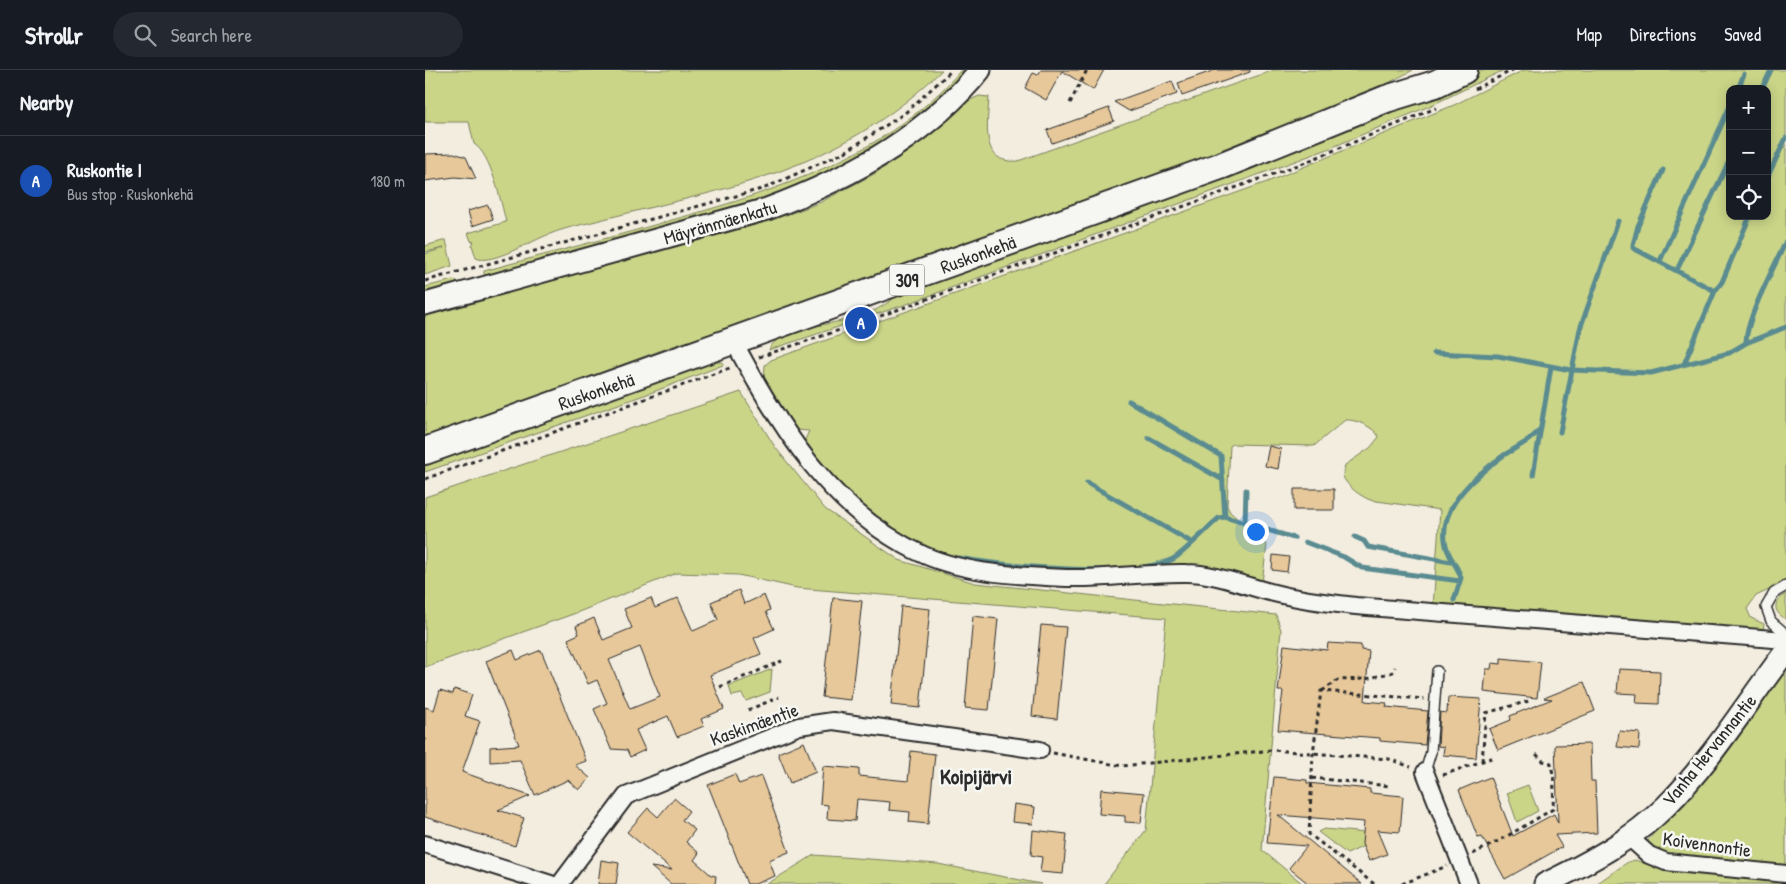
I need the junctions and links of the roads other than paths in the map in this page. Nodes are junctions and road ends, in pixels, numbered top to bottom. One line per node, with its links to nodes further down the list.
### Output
1 (980, 70): 5 (street, Mäyränmäenkatu)
2 (1430, 70): 4 (main road, Ruskonkehä / 309)
3 (1469, 80): 4 (main road, Ruskonkehä / 309)
4 (1386, 99): 6 (main road, Ruskonkehä / 309)
5 (425, 304)
6 (740, 352): 7 (main road, Ruskonkehä / 309); 10 (street)
7 (425, 451)
8 (1786, 586): 9 (lane)
9 (1786, 634)
10 (1786, 640)
11 (1786, 651): 15 (street, Vanha Hervannantie)
12 (1437, 671): 14 (lane)
13 (1040, 750): 19 (street, Kaskimäentie)
14 (1427, 776): 20 (street)
15 (1629, 836): 17 (street, Koivennontie); 21 (street, Vanha Hervannantie)
16 (425, 844): 18 (street)
17 (1786, 874)
18 (551, 884)
19 (560, 884)
20 (1469, 884)
21 (1545, 884)

